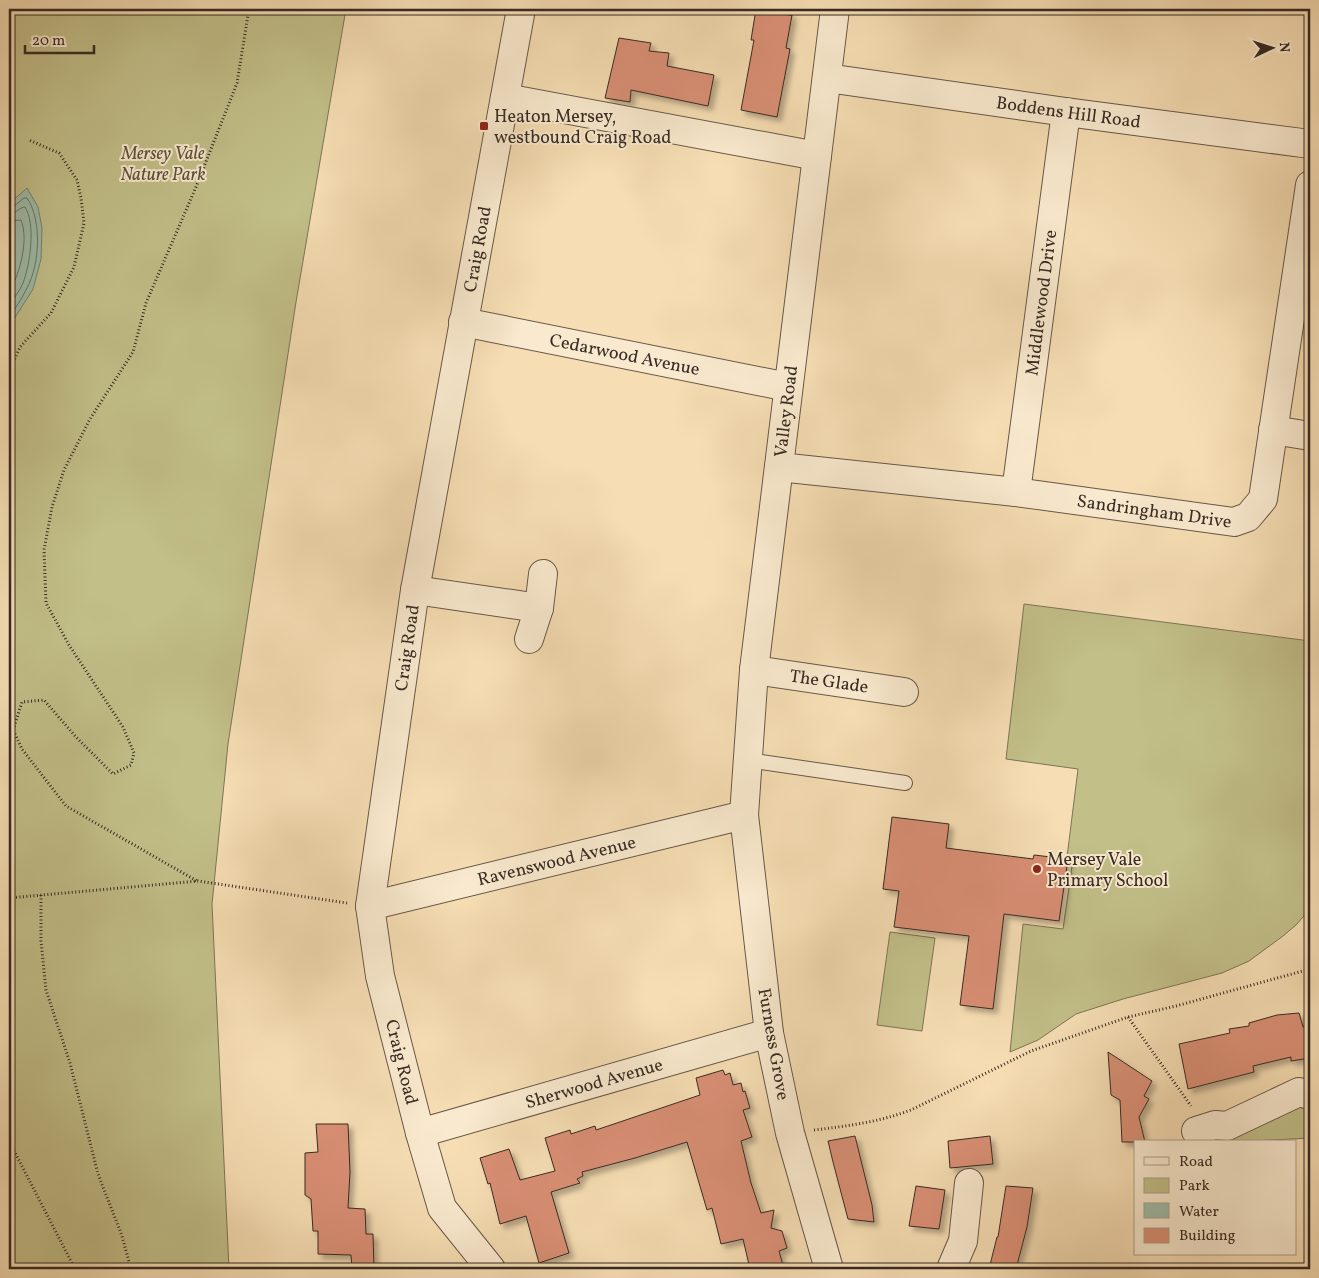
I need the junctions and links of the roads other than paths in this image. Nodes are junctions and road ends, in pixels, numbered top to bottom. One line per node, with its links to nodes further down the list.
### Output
1 (521, 9): 4 (street, Craig Road)
2 (835, 9): 3 (street, Valley Road)
3 (827, 78): 5 (street, Boddens Hill Road); 7 (street, Valley Road)
4 (505, 98): 7 (street); 9 (street, Craig Road)
5 (1066, 112): 6 (street, Boddens Hill Road); 14 (street, Middlewood Drive)
6 (1310, 144)
7 (817, 156): 10 (street, Valley Road)
8 (1310, 185): 11 (street, Sandringham Drive)
9 (463, 322): 10 (street, Cedarwood Avenue); 16 (street, Craig Road)
10 (788, 387): 13 (street, Valley Road)
11 (1273, 430): 12 (street); 14 (street, Sandringham Drive)
12 (1310, 436)
13 (779, 467): 14 (street, Sandringham Drive); 19 (street, Valley Road)
14 (1016, 492)
15 (543, 574): 17 (street)
16 (415, 590): 17 (street); 24 (street, Craig Road)
17 (539, 608): 18 (street)
18 (529, 639)
19 (754, 670): 20 (street, The Glade); 21 (street, Valley Road)
20 (904, 692)
21 (748, 760): 22 (lane); 23 (street, Valley Road)
22 (906, 783)
23 (744, 815): 24 (street, Ravenswood Avenue); 25 (street, Furness Grove)
24 (370, 906): 27 (street, Craig Road)
25 (769, 1033): 27 (street, Sherwood Avenue); 31 (street, Furness Grove)
26 (1310, 1095): 28 (street)
27 (420, 1132): 30 (street, Craig Road)
28 (1214, 1132)
29 (969, 1183): 32 (street)
30 (491, 1269)
31 (829, 1269)
32 (951, 1269)

